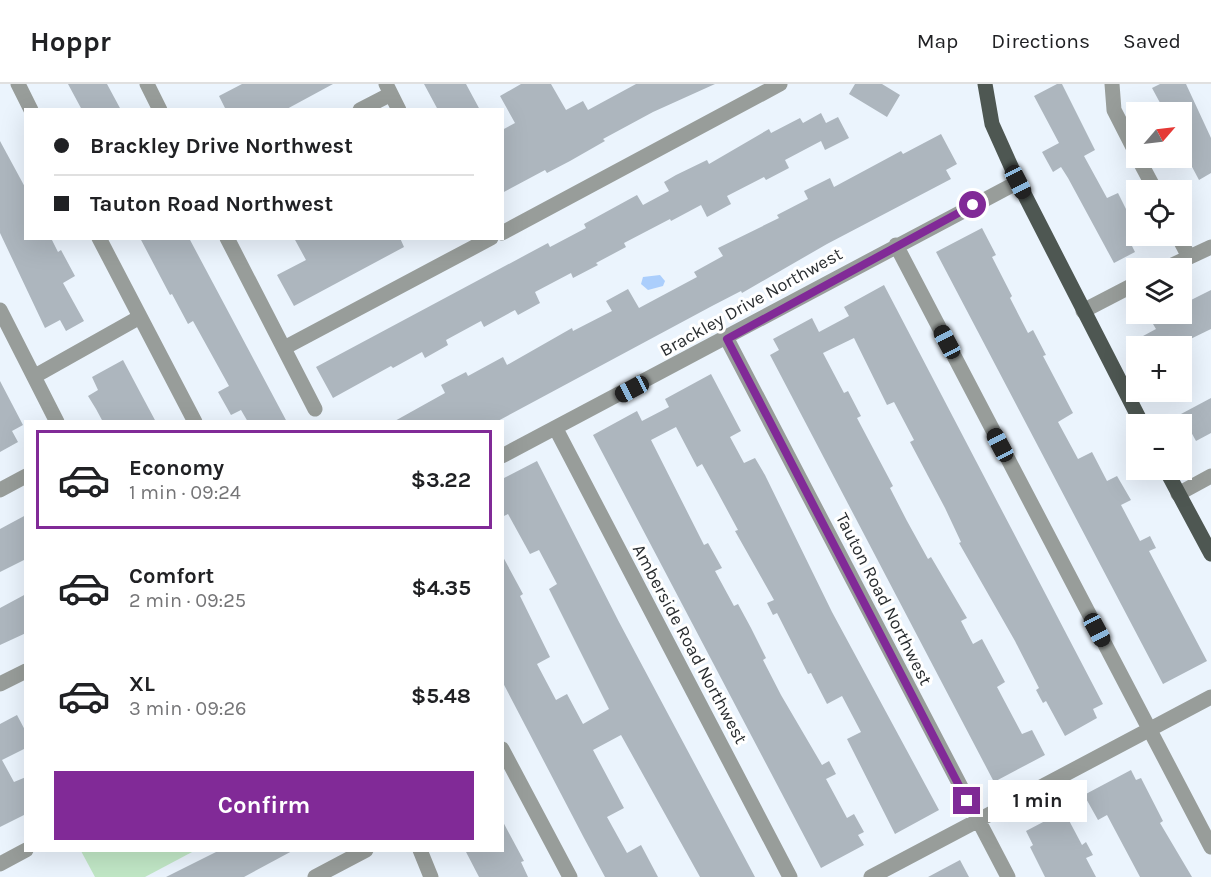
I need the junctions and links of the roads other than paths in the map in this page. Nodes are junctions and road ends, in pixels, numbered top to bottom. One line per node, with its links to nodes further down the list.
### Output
1 (18, 84): 7 (street)
2 (147, 84): 8 (street)
3 (780, 84): 13 (street)
4 (985, 84): 12 (main road)
5 (1112, 84): 11 (street)
6 (389, 89): 9 (street); 10 (street)
7 (30, 108)
8 (159, 108)
9 (363, 108)
10 (398, 108)
11 (1126, 133)
12 (1018, 182): 18 (street, Brackley Drive Northwest); 24 (main road)
13 (504, 232)
14 (100, 240): 25 (street)
15 (227, 240): 27 (street)
16 (484, 240): 17 (street)
17 (469, 244): 27 (street)
18 (896, 244): 26 (street, Brackley Drive Northwest); 44 (street)
19 (1183, 246): 21 (street)
20 (1211, 247): 21 (street)
21 (1189, 257)
22 (1126, 289): 24 (street)
23 (0, 310): 28 (street)
24 (1083, 311): 30 (main road)
25 (140, 317): 28 (street); 32 (street)
26 (727, 339): 33 (street, Brackley Drive Northwest); 46 (street, Tauton Road Northwest)
27 (284, 348): 29 (street)
28 (35, 375): 31 (street)
29 (315, 409)
30 (1138, 414)
31 (56, 420)
32 (194, 420)
33 (556, 429): 34 (street, Brackley Drive Northwest); 55 (street, Amberside Road Northwest)
34 (504, 455)
35 (1211, 476): 39 (street)
36 (24, 477): 38 (street)
37 (1171, 480): 39 (main road)
38 (0, 490)
39 (1179, 494): 40 (main road)
40 (1211, 554)
41 (24, 672): 42 (street)
42 (0, 684)
43 (1211, 697): 44 (street)
44 (1149, 730): 46 (street); 47 (street)
45 (504, 752): 54 (street)
46 (978, 822): 56 (street); 57 (street, Tauton Road Northwest)
47 (1211, 847)
48 (24, 851): 51 (street)
49 (362, 852): 52 (street)
50 (421, 852): 53 (street)
51 (0, 864)
52 (315, 877)
53 (431, 877)
54 (570, 877)
55 (789, 877)
56 (871, 877)
57 (1008, 877)

